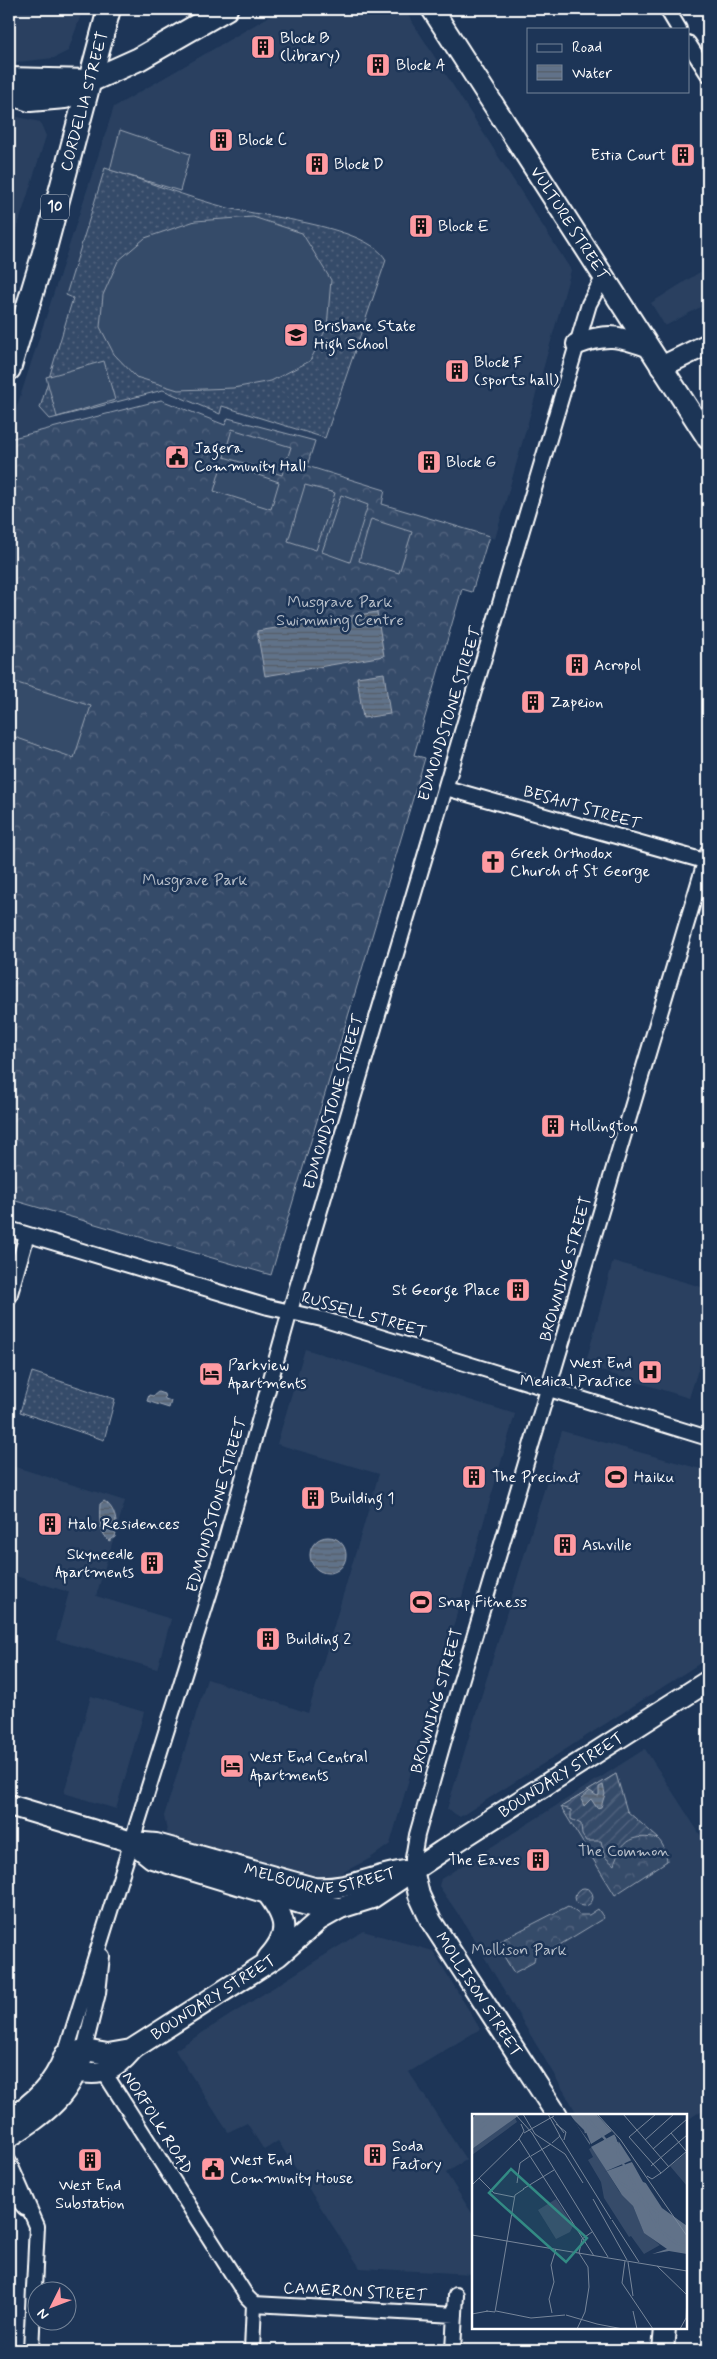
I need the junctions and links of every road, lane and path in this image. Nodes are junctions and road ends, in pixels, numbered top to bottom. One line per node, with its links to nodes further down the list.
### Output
1 (109, 9): 9 (main road, CORDELIA STREET / 10)
2 (226, 9): 9 (main road)
3 (432, 9): 11 (main road, VULTURE STREET)
4 (667, 9): 5 (street)
5 (679, 28)
6 (690, 46): 7 (street)
7 (708, 74)
8 (9, 79): 9 (main road)
9 (90, 81): 10 (main road); 16 (main road, CORDELIA STREET / 10)
10 (9, 93)
11 (603, 278): 12 (street, EDMONDSTONE STREET); 14 (main road, VULTURE STREET)
12 (577, 344): 14 (main road); 18 (street, EDMONDSTONE STREET)
13 (708, 344): 15 (main road)
14 (647, 346): 15 (main road, VULTURE STREET)
15 (661, 367): 17 (main road, VULTURE STREET)
16 (9, 369)
17 (708, 439)
18 (446, 788): 19 (street, BESANT STREET); 23 (street, EDMONDSTONE STREET)
19 (707, 858): 24 (street, BROWNING STREET)
20 (9, 1229): 21 (street, RUSSELL STREET)
21 (27, 1235): 22 (street); 23 (street, RUSSELL STREET)
22 (9, 1297)
23 (290, 1311): 24 (street, RUSSELL STREET); 28 (street, EDMONDSTONE STREET)
24 (549, 1390): 25 (street, RUSSELL STREET); 29 (street, BROWNING STREET)
25 (708, 1438)
26 (708, 1681): 29 (main road, BOUNDARY STREET)
27 (9, 1805): 28 (main road, MELBOURNE STREET)
28 (132, 1842): 29 (main road, MELBOURNE STREET); 30 (main road, MELBOURNE STREET); 32 (street, EDMONDSTONE STREET)
29 (413, 1870): 31 (main road, MELBOURNE STREET); 38 (main road, MOLLISON STREET)
30 (267, 1894): 31 (main road, MELBOURNE STREET); 33 (main road, MELBOURNE STREET)
31 (340, 1908): 33 (main road, BOUNDARY STREET)
32 (103, 1938): 35 (street, EDMONDSTONE STREET); 36 (street, EDMONDSTONE STREET)
33 (258, 1969): 34 (main road, BOUNDARY STREET)
34 (134, 2049): 35 (main road, BOUNDARY STREET); 37 (main road, BOUNDARY STREET)
35 (84, 2050): 36 (main road, BOUNDARY STREET)
36 (70, 2063): 37 (main road); 39 (main road); 40 (main road)
37 (104, 2072): 45 (street, NORFOLK ROAD)
38 (556, 2114)
39 (9, 2119)
40 (9, 2137)
41 (9, 2162): 43 (street)
42 (9, 2189): 43 (street)
43 (36, 2220): 48 (street)
44 (456, 2296): 46 (street)
45 (254, 2304): 46 (street, CAMERON STREET); 49 (street)
46 (455, 2315): 50 (street)
47 (665, 2329): 51 (main road)
48 (31, 2350)
49 (252, 2350)
50 (453, 2350)
51 (663, 2350)

